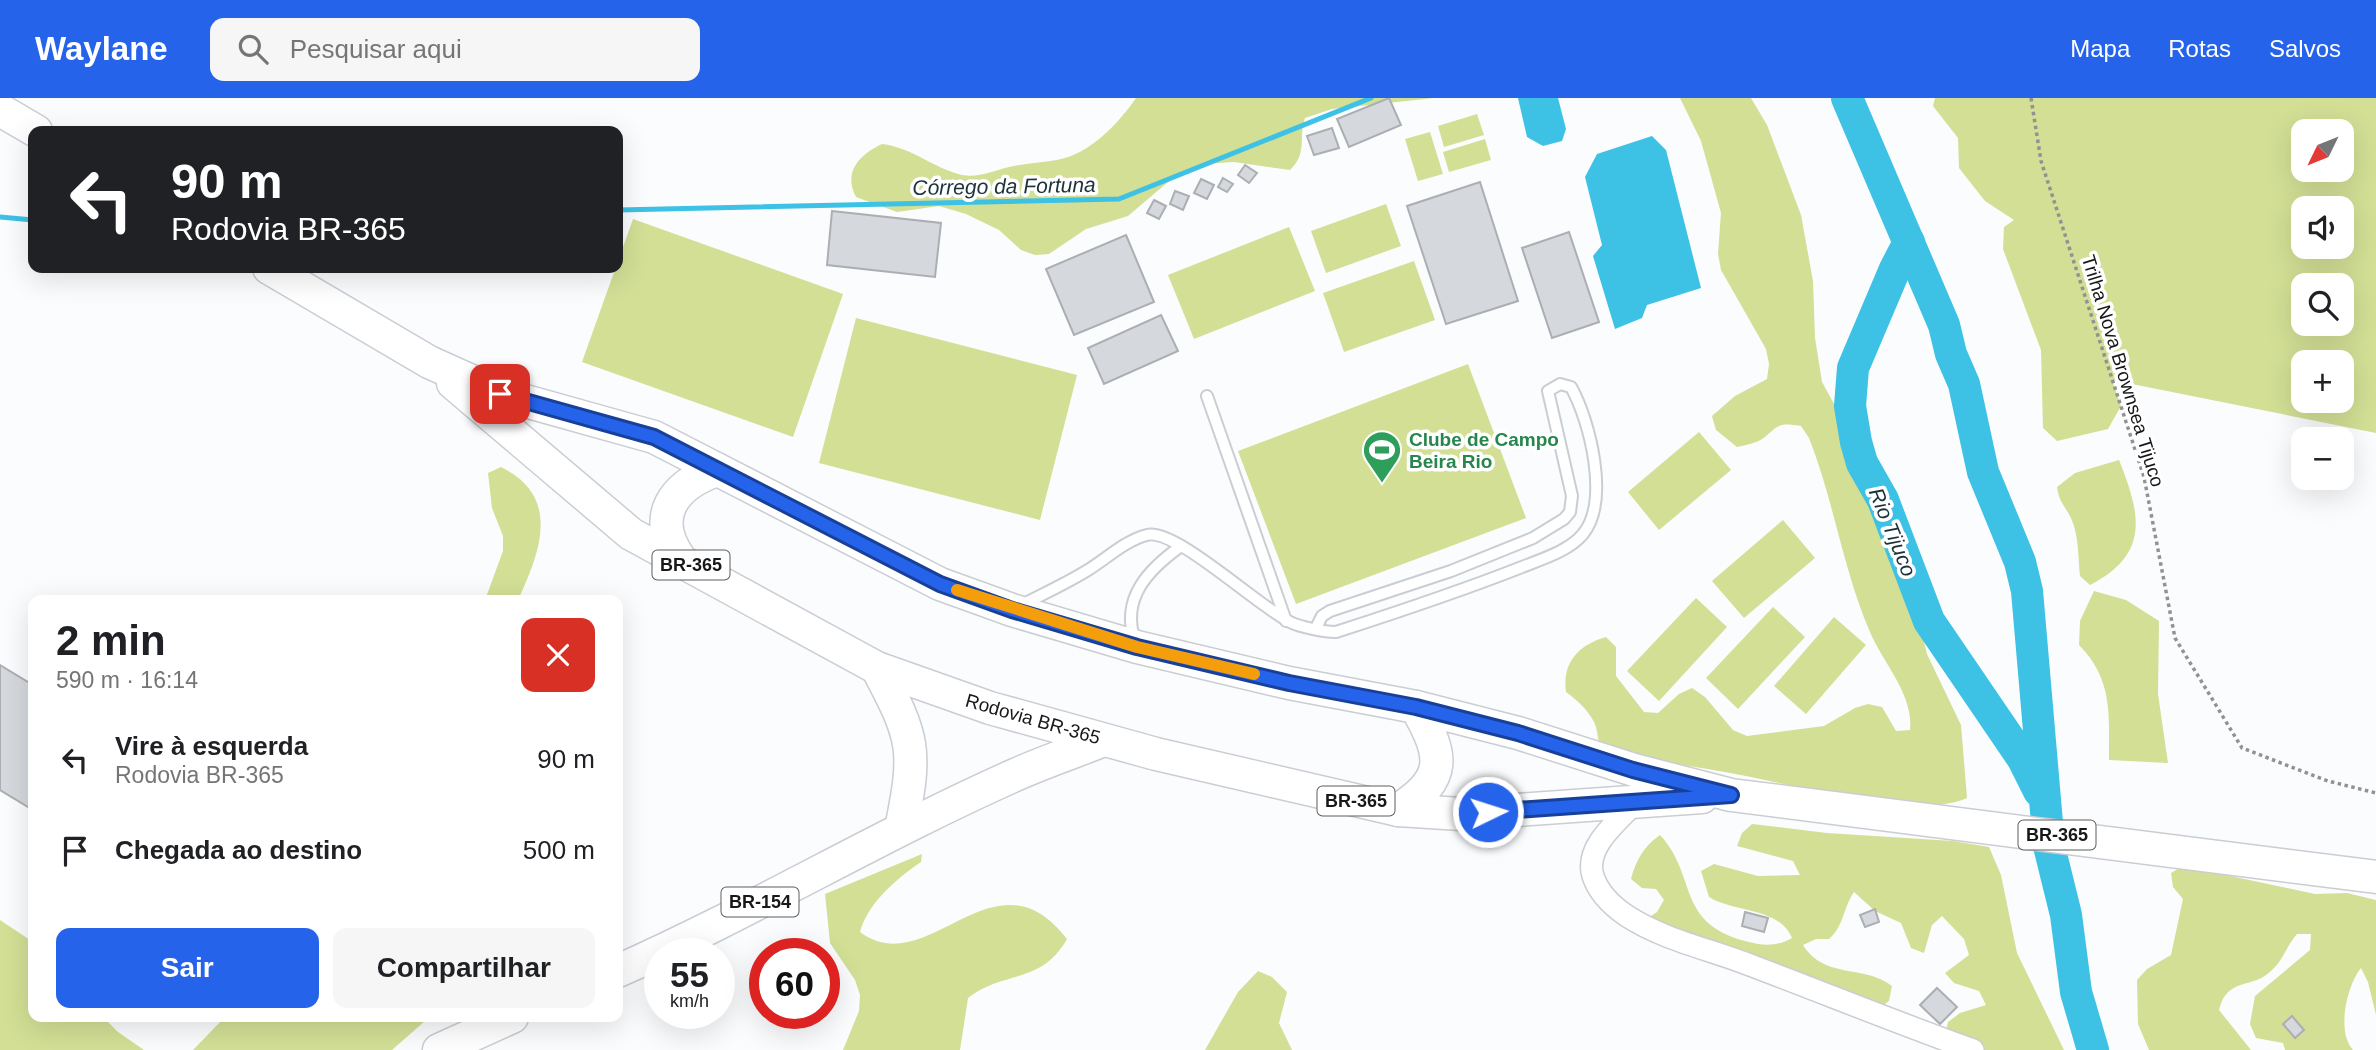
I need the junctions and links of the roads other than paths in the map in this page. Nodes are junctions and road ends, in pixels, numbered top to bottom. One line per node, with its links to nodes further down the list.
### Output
1 (0, 110): 2 (main road)
2 (28, 126)
3 (277, 273): 4 (main road, Rodovia BR-365 / BR-365)
4 (429, 362): 6 (main road, Rodovia BR-365 / BR-365); 8 (main road, Rodovia BR-365 / BR-365)
5 (1206, 396): 10 (lane)
6 (718, 470): 8 (main road, BR-365); 9 (main road, Rodovia BR-365 / BR-365)
7 (1181, 546): 9 (lane); 10 (lane); 12 (lane)
8 (680, 559): 13 (main road, Rodovia BR-365 / BR-365)
9 (1012, 610): 12 (main road, Rodovia BR-365 / BR-365)
10 (1286, 621): 11 (lane)
11 (1316, 628): 11 (lane)
12 (1137, 647): 14 (main road, Rodovia BR-365 / BR-365)
13 (877, 668): 15 (main road, Rodovia BR-365 / BR-365); 19 (main road)
14 (1416, 707): 16 (main road, Rodovia BR-365 / BR-365); 18 (main road, BR-365)
15 (1104, 740): 18 (main road, Rodovia BR-365 / BR-365); 19 (main road, BR-154)
16 (1731, 795): 17 (main road, Rodovia BR-365 / BR-365); 20 (main road, Rodovia BR-365 / BR-365)
17 (1636, 802): 18 (main road, Rodovia BR-365 / BR-365); 24 (street)
18 (1398, 810)
19 (901, 829): 21 (main road, BR-154)
20 (2376, 877)
21 (623, 969)
22 (501, 1022): 23 (main road)
23 (439, 1050)
24 (1973, 1050)

